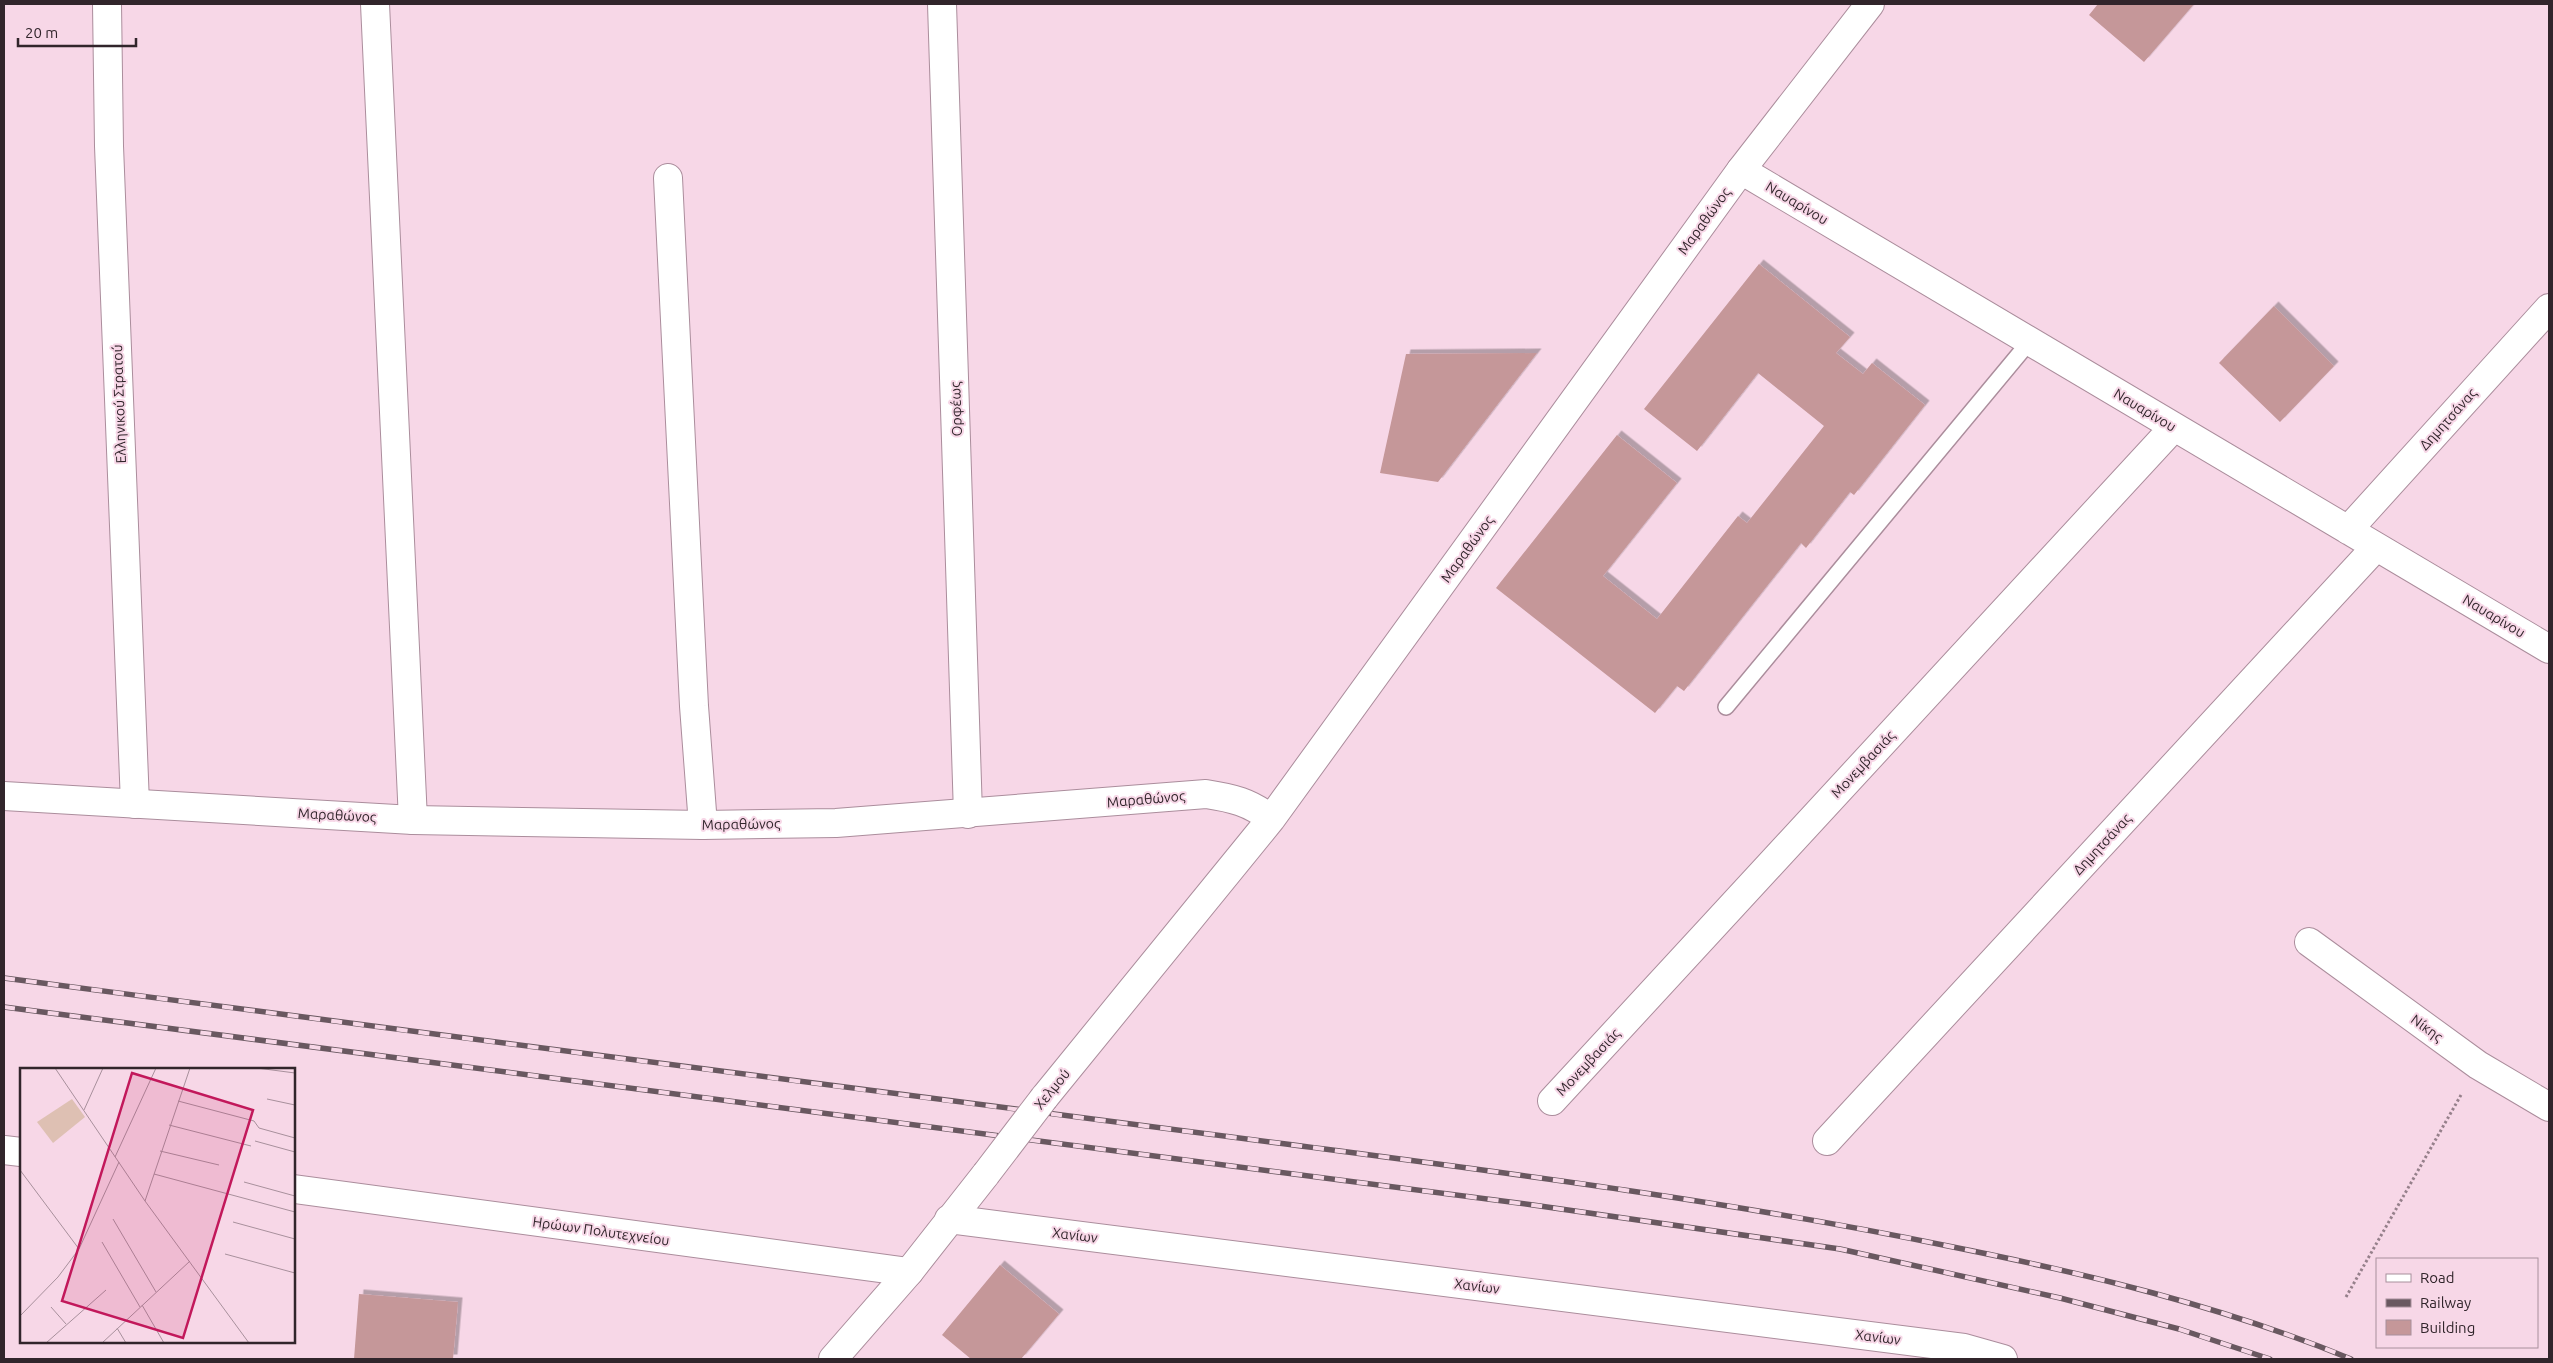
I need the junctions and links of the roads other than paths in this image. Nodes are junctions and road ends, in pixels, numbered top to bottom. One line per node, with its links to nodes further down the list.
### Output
1 (107, 4): 15 (street, Ελληνικού Στρατού)
2 (375, 4): 18 (street)
3 (942, 4): 16 (street, Ορφέως)
4 (1870, 4): 5 (street, Μαραθώνος)
5 (1741, 170): 8 (street, Ναυαρίνου); 17 (street, Μαραθώνος)
6 (668, 178): 19 (street)
7 (2549, 308): 10 (street, Δημητσάνας)
8 (2030, 341): 9 (street, Ναυαρίνου); 13 (lane)
9 (2174, 427): 10 (street, Ναυαρίνου); 21 (street, Μονεμβασιάς)
10 (2348, 530): 11 (street, Ναυαρίνου)
11 (2376, 547): 12 (street, Ναυαρίνου); 23 (street, Δημητσάνας)
12 (2549, 649)
13 (1726, 707)
14 (4, 796): 15 (street, Μαραθώνος)
15 (135, 804): 18 (street, Μαραθώνος)
16 (968, 814): 17 (street, Μαραθώνος); 19 (street, Μαραθώνος)
17 (1271, 819): 27 (street, Χελμού, bridge)
18 (413, 820): 19 (street, Μαραθώνος)
19 (703, 825)
20 (2309, 942): 22 (street, Νίκης)
21 (1552, 1101)
22 (2549, 1107)
23 (1827, 1141)
24 (4, 1150): 25 (street)
25 (20, 1152)
26 (295, 1189): 28 (street, Ηρώων Πολυτεχνείου)
27 (949, 1219): 28 (street, Χελμού); 29 (street, Χανίων)
28 (909, 1272): 30 (street, Χελμού)
29 (1961, 1354): 31 (street, Χανίων)
30 (833, 1359)
31 (2003, 1359)

